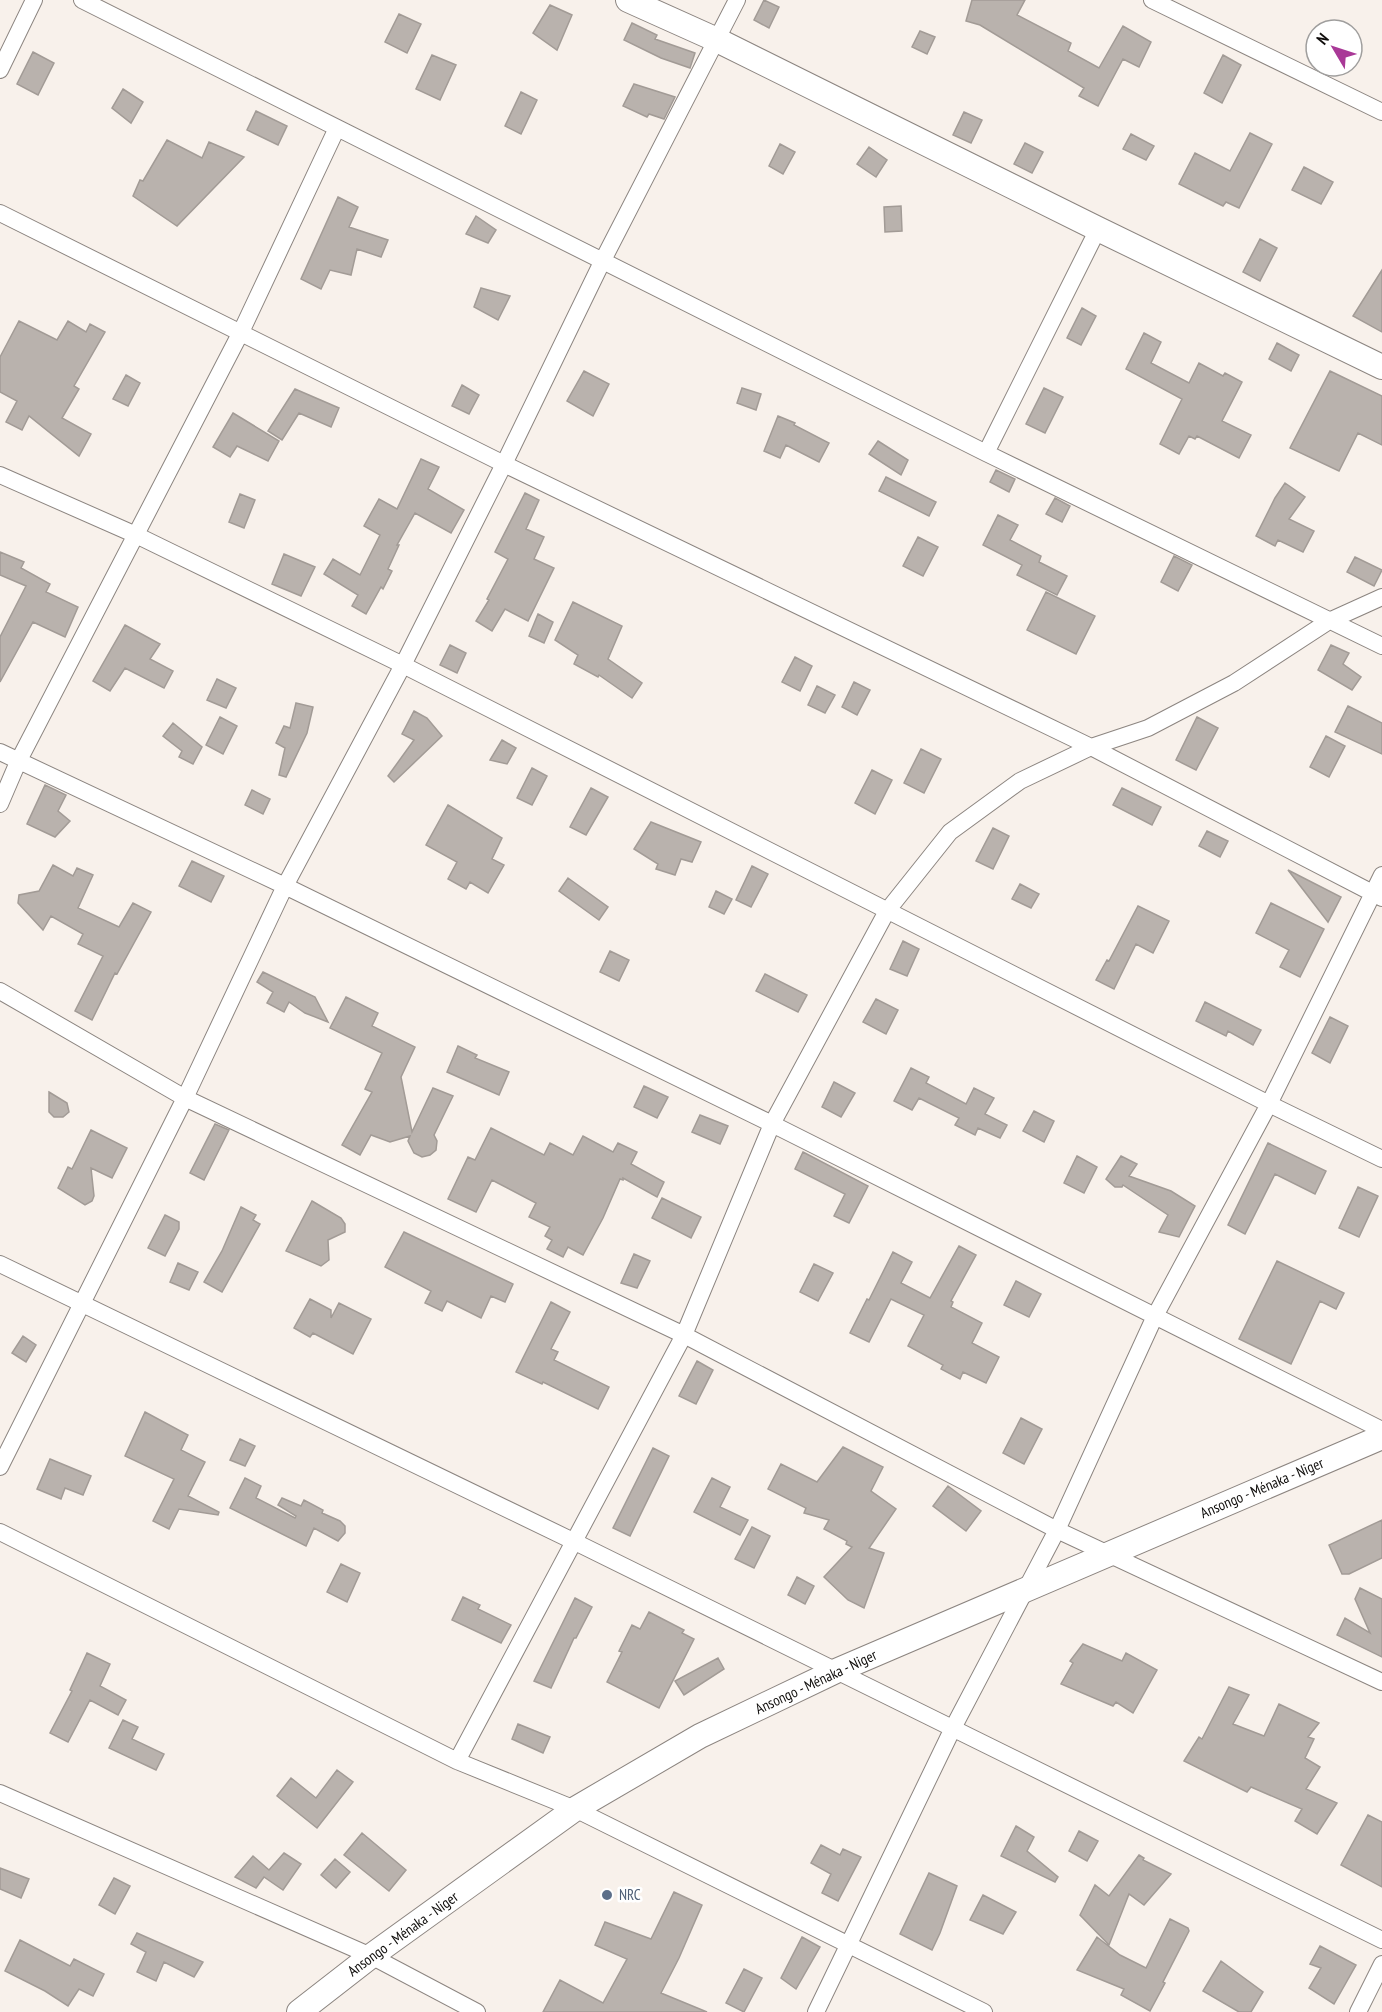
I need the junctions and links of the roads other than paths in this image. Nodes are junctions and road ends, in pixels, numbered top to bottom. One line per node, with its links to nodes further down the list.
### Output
1 (34, 0): 7 (street)
2 (82, 0): 9 (street)
3 (628, 0): 6 (main road)
4 (737, 0): 6 (street)
5 (1152, 0): 8 (street)
6 (717, 40): 11 (main road); 12 (street)
7 (0, 70)
8 (1382, 112)
9 (338, 128): 12 (street); 13 (street)
10 (0, 213): 13 (street)
11 (1098, 229): 14 (main road); 15 (street)
12 (602, 262): 15 (street); 16 (street)
13 (241, 332): 16 (street); 18 (street)
14 (1382, 367)
15 (986, 453): 20 (street)
16 (504, 464): 22 (street); 23 (street)
17 (0, 475): 18 (street)
18 (136, 534): 22 (street); 25 (street)
19 (1382, 597): 20 (street)
20 (1329, 621): 21 (street); 23 (street)
21 (1382, 646)
22 (403, 665): 28 (street); 30 (street)
23 (1091, 747): 29 (street); 30 (street)
24 (0, 752): 25 (street)
25 (18, 762): 26 (street); 28 (street)
26 (0, 804)
27 (1382, 875): 29 (street)
28 (285, 886): 32 (street); 34 (street)
29 (1377, 896): 33 (street)
30 (887, 910): 33 (street); 34 (street)
31 (0, 991): 32 (street)
32 (186, 1098): 37 (street); 39 (street)
33 (1269, 1104): 35 (street); 38 (street)
34 (772, 1124): 38 (street); 39 (street)
35 (1382, 1159)
36 (0, 1264): 37 (street)
37 (82, 1305): 42 (street); 45 (street)
38 (1155, 1316): 40 (street); 43 (street)
39 (684, 1335): 43 (street); 45 (street)
40 (1382, 1430)
41 (1382, 1437): 46 (main road, Ansongo - Ménaka - Niger)
42 (0, 1467)
43 (1057, 1530): 46 (street); 47 (street)
44 (0, 1532): 51 (street)
45 (573, 1541): 48 (street); 51 (street)
46 (1107, 1554): 47 (main road, Ansongo - Ménaka - Niger); 49 (street)
47 (1027, 1588): 48 (main road, Ansongo - Ménaka - Niger); 50 (street)
48 (836, 1671): 50 (street); 53 (main road, Ansongo - Ménaka - Niger)
49 (1382, 1682)
50 (953, 1728): 54 (street); 55 (street)
51 (457, 1761): 53 (street)
52 (0, 1793): 56 (street)
53 (575, 1809): 55 (street); 56 (main road, Ansongo - Ménaka - Niger)
54 (1382, 1940)
55 (850, 1944): 60 (street); 61 (street)
56 (371, 1956): 58 (main road, Ansongo - Ménaka - Niger); 59 (street)
57 (1382, 1964): 62 (street)
58 (299, 2012)
59 (477, 2012)
60 (816, 2012)
61 (984, 2012)
62 (1358, 2012)

